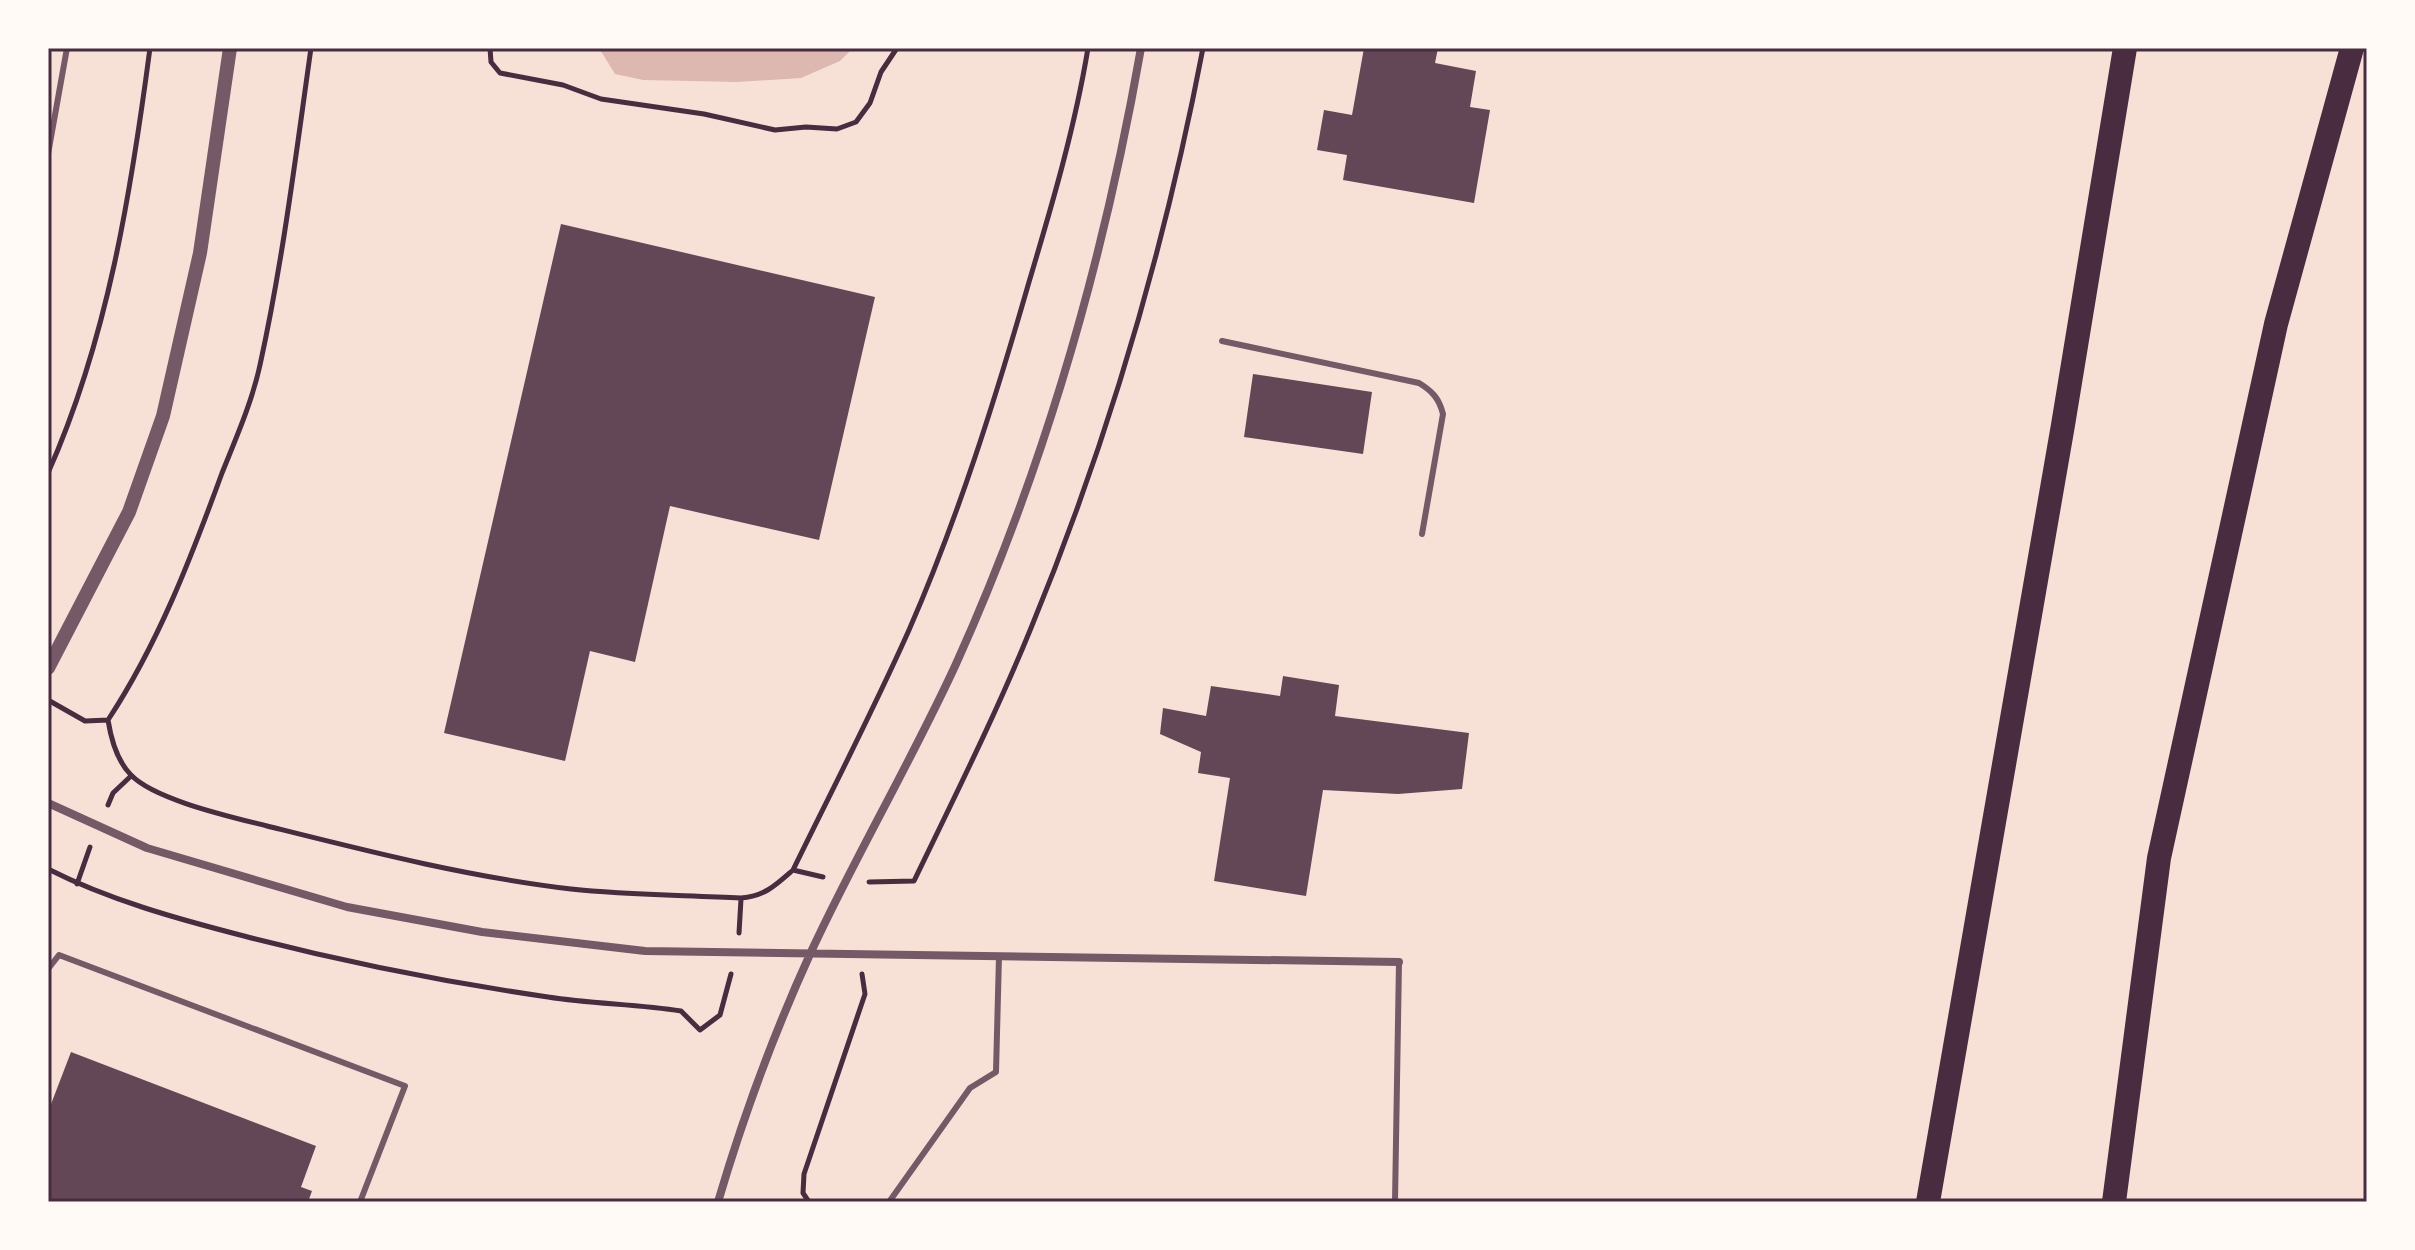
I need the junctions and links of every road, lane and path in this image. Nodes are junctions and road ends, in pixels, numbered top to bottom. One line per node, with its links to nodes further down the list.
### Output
1 (67, 48): 12 (lane)
2 (150, 48): 14 (path)
3 (230, 48): 16 (street)
4 (311, 48): 18 (path)
5 (490, 48): 6 (path)
6 (897, 48)
7 (1088, 48): 18 (path)
8 (1141, 48): 22 (street)
9 (1203, 48): 21 (path)
10 (2125, 48): 33 (highway)
11 (2352, 48): 34 (highway)
12 (48, 154)
13 (1222, 341): 15 (lane)
14 (48, 473)
15 (1422, 534)
16 (48, 668)
17 (48, 700): 18 (path)
18 (108, 720)
19 (48, 803): 22 (street)
20 (48, 869): 27 (path)
21 (914, 881)
22 (811, 953): 23 (street); 29 (street)
23 (859, 953): 24 (street); 30 (path)
24 (999, 956): 25 (street); 31 (lane)
25 (1399, 962): 32 (lane)
26 (48, 969): 28 (lane)
27 (700, 1030)
28 (360, 1202)
29 (718, 1202)
30 (809, 1202)
31 (889, 1202)
32 (1395, 1202)
33 (1928, 1202)
34 (2114, 1202)

